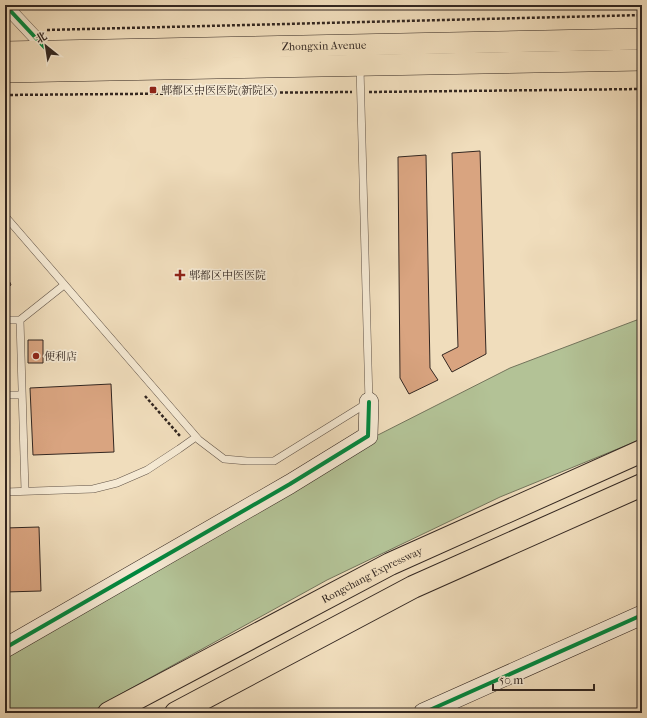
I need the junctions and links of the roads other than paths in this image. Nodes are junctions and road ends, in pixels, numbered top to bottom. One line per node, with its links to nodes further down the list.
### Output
1 (5, 5): 3 (street)
2 (642, 39): 3 (main road, Zhongxin Avenue)
3 (48, 51): 4 (main road, Zhongxin Avenue)
4 (5, 52)
5 (642, 60): 6 (main road, Zhongxin Avenue)
6 (360, 66): 7 (main road, Zhongxin Avenue); 14 (lane)
7 (5, 72)
8 (5, 216): 9 (lane)
9 (64, 285): 11 (lane); 15 (lane)
10 (5, 320): 11 (lane)
11 (20, 320): 13 (lane)
12 (5, 395): 13 (lane)
13 (22, 395): 19 (lane)
14 (369, 402): 15 (lane); 21 (street)
15 (196, 437): 19 (lane)
16 (642, 451): 22 (highway, Rongchang Expressway)
17 (642, 485): 23 (highway)
18 (5, 492): 19 (lane)
19 (25, 492)
20 (642, 616): 24 (street)
21 (5, 648)
22 (109, 713)
23 (176, 713)
24 (423, 713)

